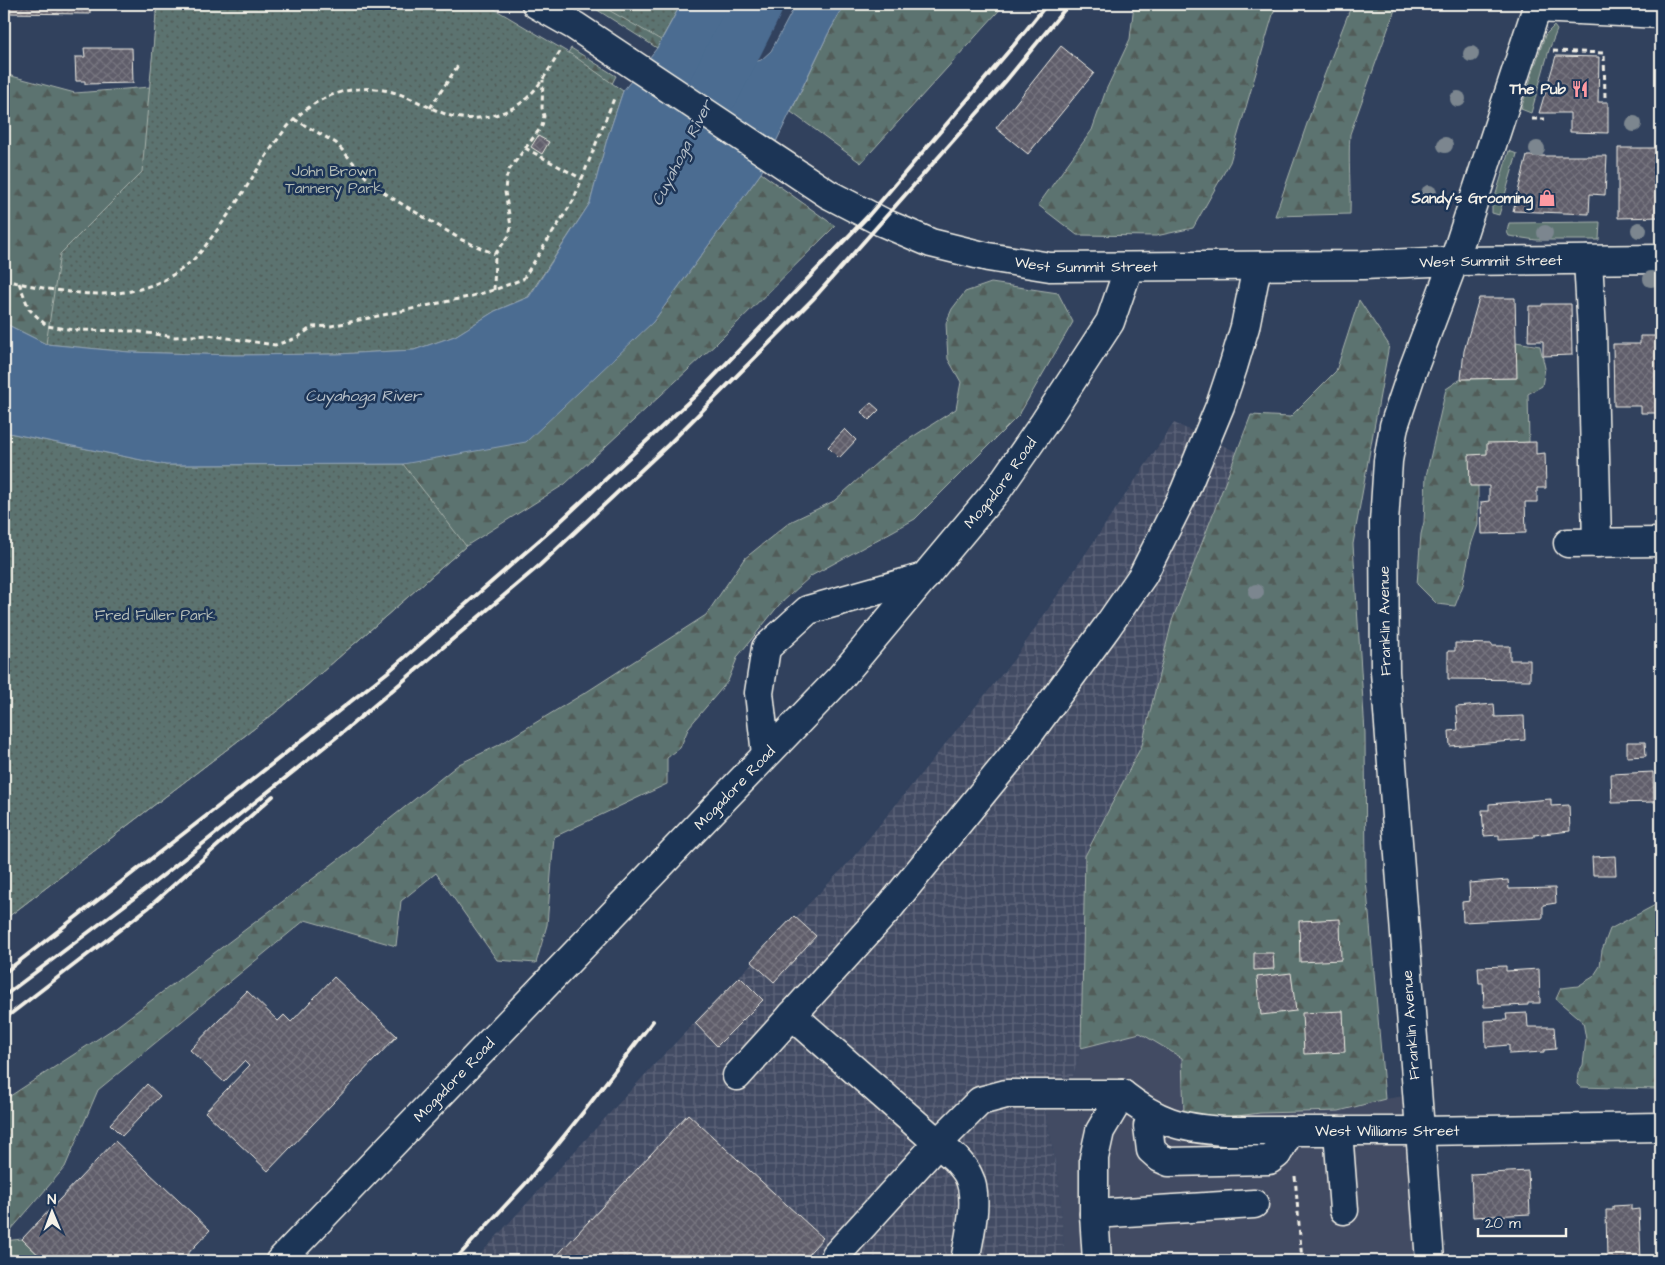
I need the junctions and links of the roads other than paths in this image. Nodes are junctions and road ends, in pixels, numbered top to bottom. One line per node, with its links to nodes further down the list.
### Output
1 (536, 4): 8 (street, West Summit Street)
2 (1537, 6): 3 (street); 6 (street, Franklin Avenue)
3 (1661, 14)
4 (1661, 259): 5 (street, West Summit Street)
5 (1588, 260): 6 (street, West Summit Street); 11 (street)
6 (1454, 261): 7 (street, West Summit Street); 21 (street, Franklin Avenue)
7 (1257, 266): 8 (street, West Summit Street); 14 (street)
8 (1129, 267): 12 (street, Mogadore Road)
9 (1661, 542): 11 (street)
10 (1568, 543): 11 (street)
11 (1597, 543)
12 (925, 577): 13 (street, Mogadore Road); 13 (street)
13 (766, 754): 27 (street, Mogadore Road)
14 (792, 1015): 15 (street); 22 (street)
15 (737, 1076)
16 (1122, 1094): 17 (street, West Williams Street); 22 (street); 25 (street)
17 (1153, 1115): 19 (street, West Williams Street); 19 (street)
18 (1661, 1127): 21 (street, West Williams Street)
19 (1290, 1131): 20 (street, West Williams Street)
20 (1338, 1131): 21 (street, West Williams Street); 24 (street)
21 (1419, 1131): 30 (street, Franklin Avenue)
22 (938, 1143): 26 (street); 28 (street)
23 (1254, 1204): 25 (street)
24 (1344, 1210)
25 (1094, 1214): 29 (street)
26 (836, 1255)
27 (280, 1261)
28 (965, 1261)
29 (1097, 1261)
30 (1430, 1261)

